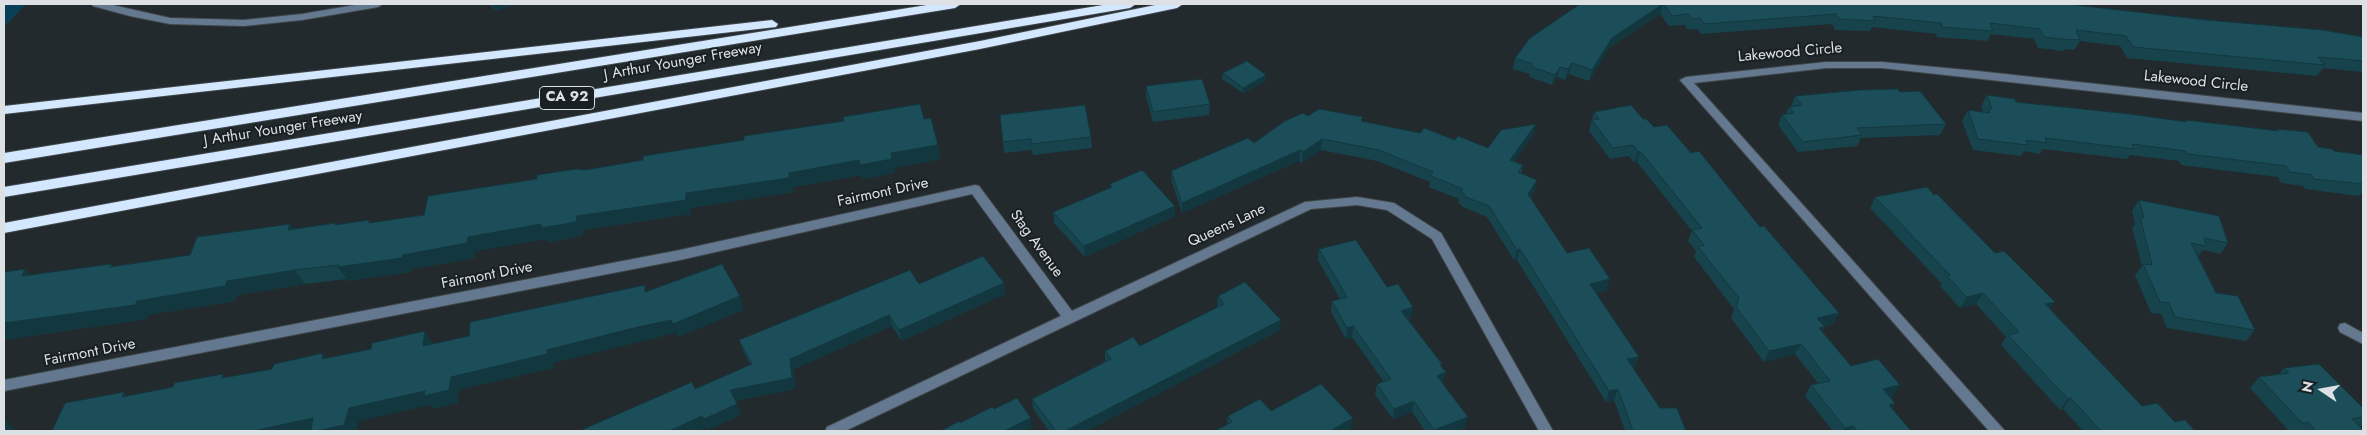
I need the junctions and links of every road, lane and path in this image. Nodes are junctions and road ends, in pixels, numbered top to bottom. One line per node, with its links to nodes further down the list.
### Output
1 (97, 4): 2 (street)
2 (378, 4)
3 (955, 4): 6 (highway, J Arthur Younger Freeway / CA 92)
4 (1130, 4): 11 (highway, J Arthur Younger Freeway / CA 92)
5 (1177, 4): 12 (highway)
6 (940, 6): 7 (highway); 9 (highway, J Arthur Younger Freeway / CA 92)
7 (4, 110)
8 (2363, 117): 19 (street, Lakewood Circle)
9 (4, 158)
10 (976, 190): 13 (street, Stag Avenue); 16 (street, Fairmont Drive)
11 (4, 192)
12 (4, 228)
13 (1069, 318): 17 (street, Queens Lane); 18 (street, Queens Lane)
14 (2345, 328): 15 (street)
15 (2363, 339)
16 (4, 386)
17 (832, 431)
18 (1546, 431)
19 (1998, 431)

